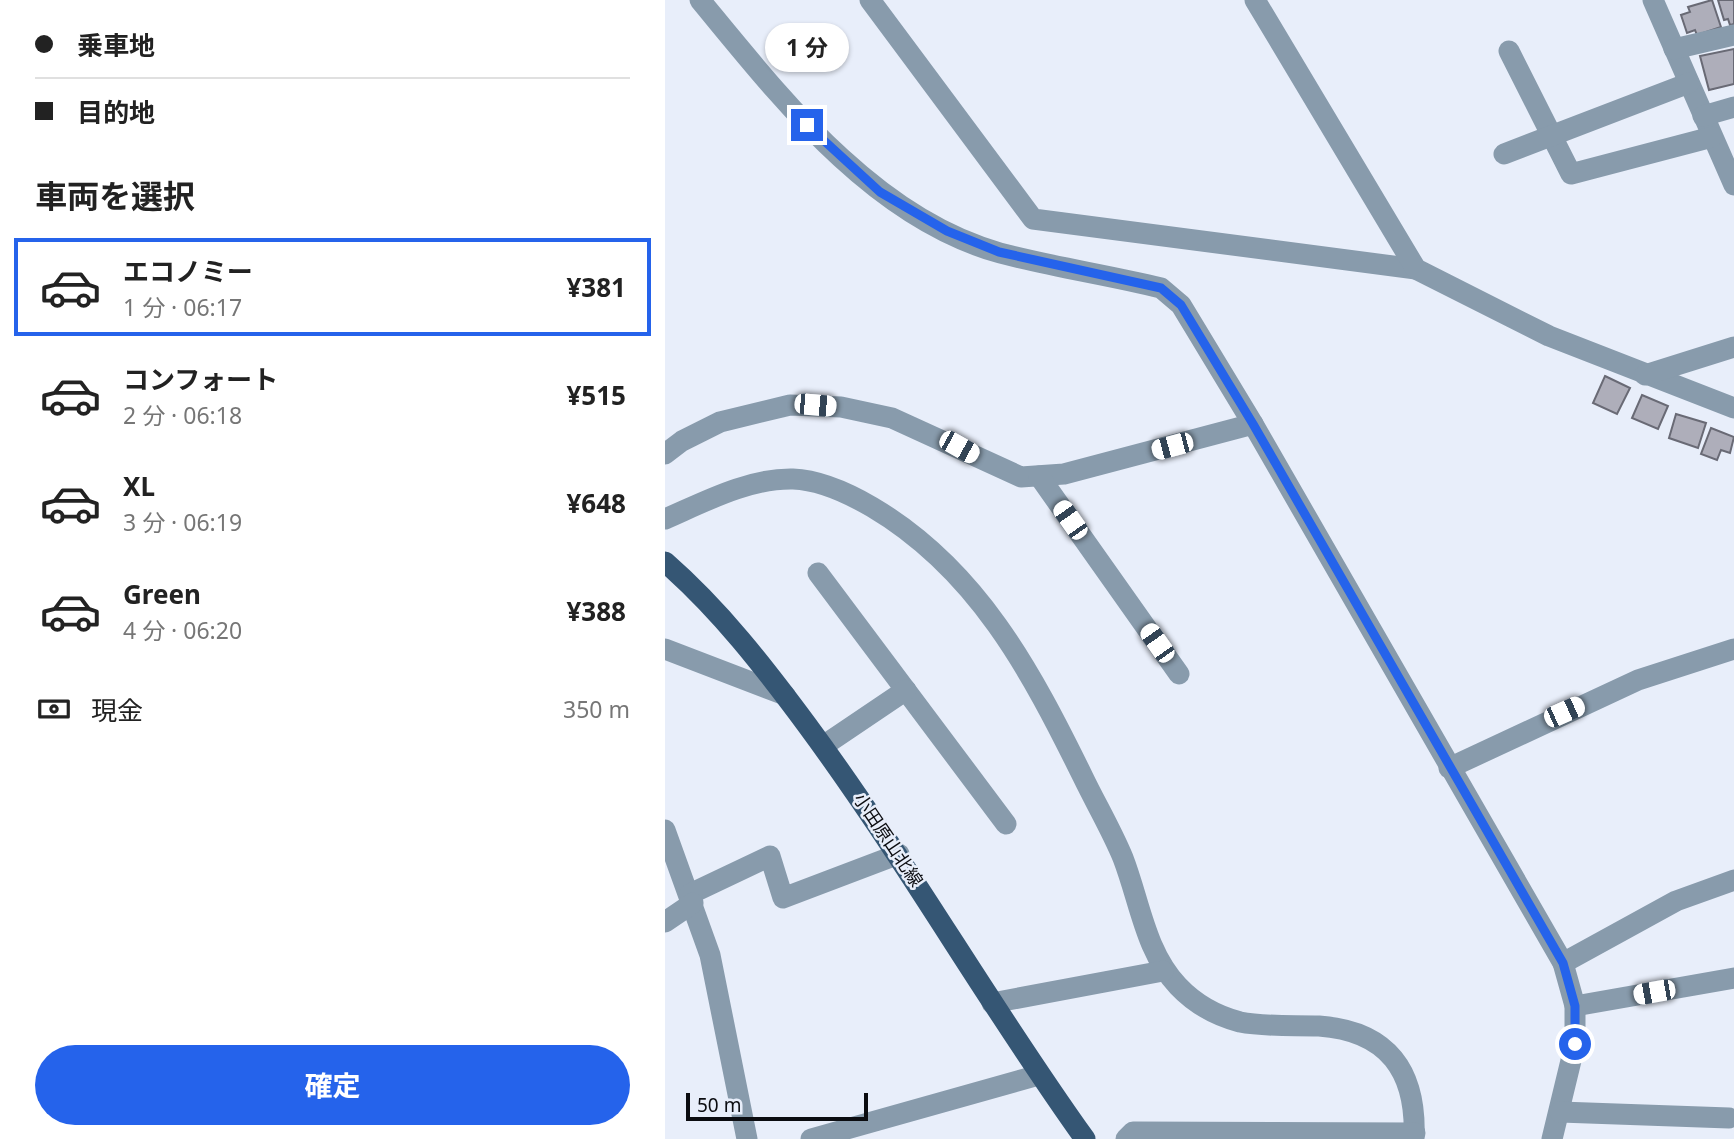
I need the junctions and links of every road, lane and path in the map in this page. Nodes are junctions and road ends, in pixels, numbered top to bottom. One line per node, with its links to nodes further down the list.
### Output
1 (700, 0): 19 (street)
2 (870, 0): 15 (street)
3 (1255, 0): 15 (street)
4 (1658, 1): 6 (street)
5 (1734, 35): 6 (street)
6 (1674, 49): 8 (street)
7 (1509, 51): 11 (street)
8 (1689, 83): 10 (street); 11 (street)
9 (1734, 107): 10 (street)
10 (1703, 116): 12 (street)
11 (1552, 136): 12 (street); 13 (street)
12 (1712, 137): 14 (street)
13 (1504, 154)
14 (1731, 172)
15 (1416, 269): 17 (street)
16 (1734, 347): 17 (street)
17 (1645, 374): 18 (street)
18 (1734, 408)
19 (1253, 424): 21 (street); 31 (street)
20 (665, 454): 21 (street)
21 (1039, 476): 27 (street)
22 (665, 519): 39 (street)
23 (665, 562): 29 (main road, 小田原山北線)
24 (818, 573): 28 (street)
25 (665, 649): 29 (street)
26 (1734, 649): 31 (street)
27 (1179, 674)
28 (906, 690): 30 (street); 32 (street)
29 (785, 695): 30 (main road, 小田原山北線)
30 (823, 746): 34 (main road, 小田原山北線)
31 (1449, 768): 38 (street)
32 (1006, 824)
33 (665, 830): 36 (street)
34 (899, 854): 36 (street); 41 (main road, 小田原山北線)
35 (1734, 880): 38 (street)
36 (691, 899): 37 (street); 48 (street)
37 (665, 922)
38 (1563, 963): 42 (street)
39 (1163, 971): 41 (street); 46 (street)
40 (1734, 978): 42 (street)
41 (992, 1003): 43 (main road, 小田原山北線)
42 (1575, 1006): 44 (street)
43 (1039, 1075): 49 (street); 50 (main road, 小田原山北線)
44 (1560, 1112): 45 (street); 47 (street)
45 (1729, 1118)
46 (1414, 1136): 51 (street)
47 (1553, 1138)
48 (747, 1139)
49 (811, 1139)
50 (1085, 1139)
51 (1126, 1139)

